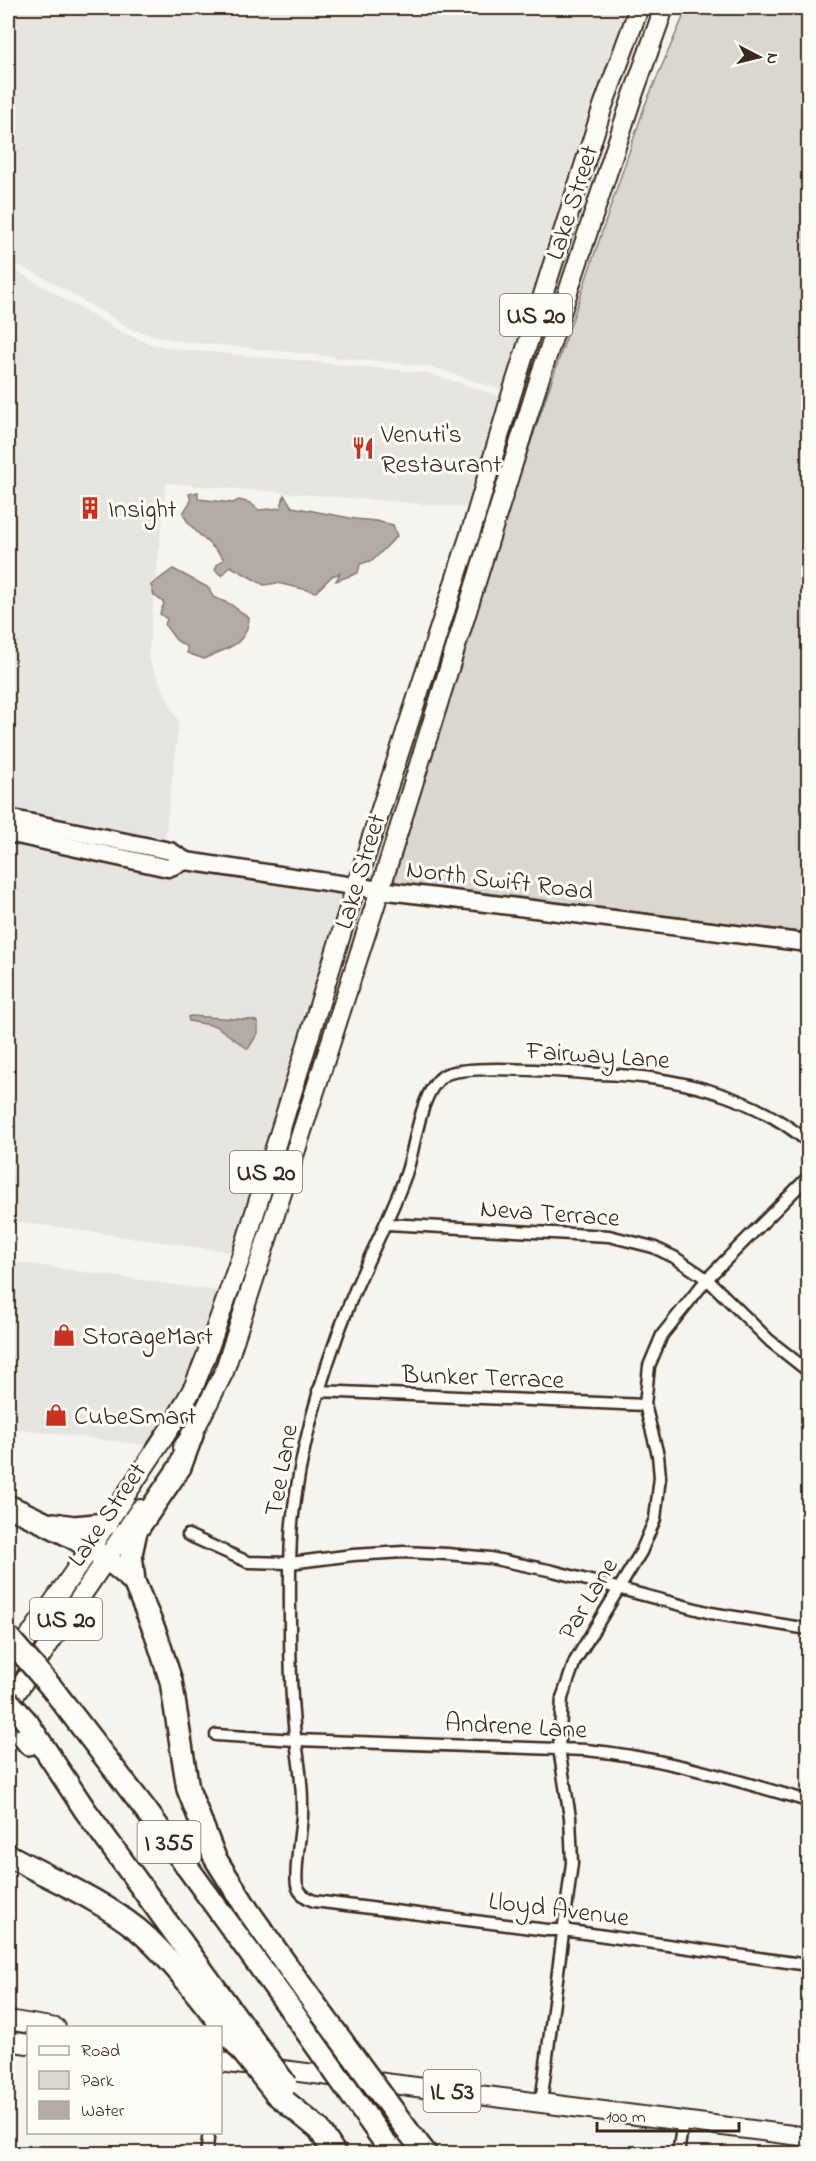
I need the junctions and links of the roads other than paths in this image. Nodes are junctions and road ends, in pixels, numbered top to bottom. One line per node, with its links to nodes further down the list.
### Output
1 (639, 8): 6 (main road, Lake Street / US 20)
2 (664, 8): 7 (main road, Lake Street / US 20)
3 (8, 818): 5 (street, North Swift Road)
4 (8, 834): 5 (street, North Swift Road)
5 (186, 861): 6 (street, North Swift Road)
6 (356, 886): 7 (street, North Swift Road); 20 (main road, Lake Street / US 20)
7 (380, 890): 8 (street, North Swift Road); 17 (main road, Lake Street / US 20)
8 (808, 943)
9 (443, 1076): 10 (street, Fairway Lane); 12 (street, Tee Lane)
10 (808, 1142)
11 (808, 1178): 13 (street, Par Lane)
12 (387, 1224): 13 (street, Neva Terrace); 15 (street, Tee Lane)
13 (707, 1279): 14 (street, Neva Terrace); 16 (street, Par Lane)
14 (808, 1371)
15 (318, 1391): 16 (street, Bunker Terrace); 23 (street, Tee Lane)
16 (645, 1405): 25 (street, Par Lane)
17 (192, 1435): 22 (main road, Lake Street / US 20); 24 (highway)
18 (8, 1506): 19 (highway)
19 (49, 1523): 20 (highway); 22 (highway)
20 (107, 1524): 22 (main road, Lake Street / US 20)
21 (188, 1535): 23 (street)
22 (97, 1554): 24 (highway); 28 (main road, Lake Street / US 20); 29 (main road, Lake Street / US 20)
23 (290, 1563): 25 (street); 32 (street, Tee Lane)
24 (134, 1582): 52 (highway, bridge)
25 (618, 1588): 26 (street); 33 (street, Par Lane)
26 (808, 1629)
27 (8, 1637): 50 (highway, I 355, bridge)
28 (8, 1667)
29 (8, 1703): 30 (highway, I 355, bridge)
30 (18, 1724): 39 (highway, I 355)
31 (216, 1735): 32 (street, Andrene Lane)
32 (296, 1740): 33 (street, Andrene Lane); 36 (street, Tee Lane)
33 (559, 1749): 34 (street, Andrene Lane); 37 (street, Par Lane)
34 (808, 1801)
35 (8, 1856): 39 (highway)
36 (304, 1897): 37 (street, Lloyd Avenue)
37 (563, 1930): 38 (street, Lloyd Avenue); 45 (street, Par Lane)
38 (808, 1965)
39 (205, 1989): 49 (highway, bridge)
40 (8, 2020): 41 (main road)
41 (44, 2026)
42 (8, 2042): 43 (main road)
43 (27, 2044)
44 (222, 2062): 45 (main road, IL 53)
45 (542, 2103): 46 (main road, IL 53)
46 (683, 2121): 48 (main road, IL 53); 53 (street)
47 (209, 2134): 51 (street)
48 (808, 2137)
49 (326, 2140)
50 (391, 2150)
51 (206, 2154)
52 (426, 2154)
53 (678, 2154)

